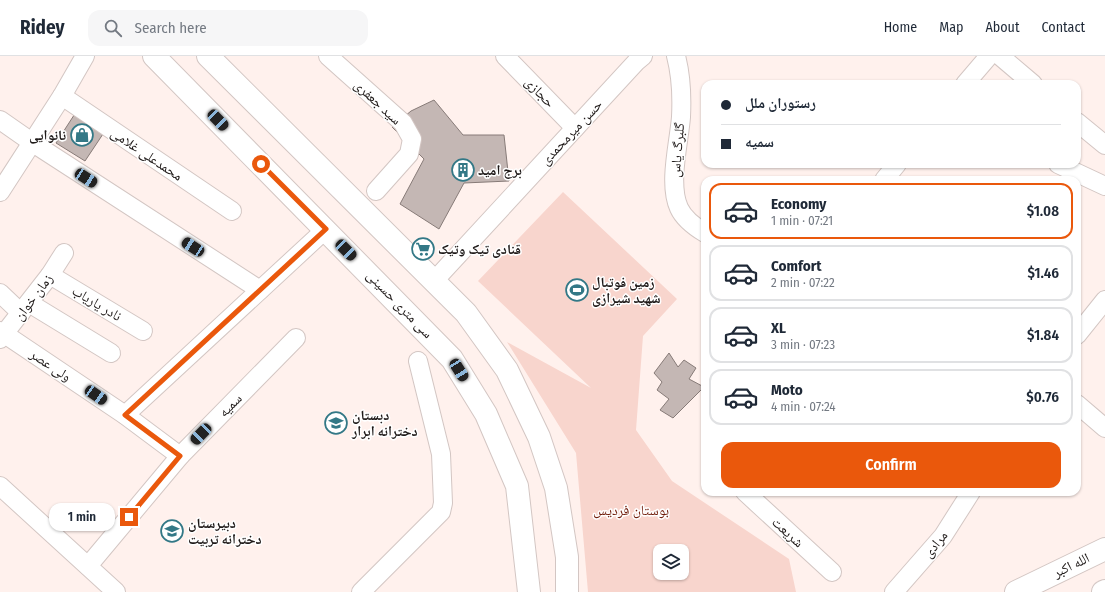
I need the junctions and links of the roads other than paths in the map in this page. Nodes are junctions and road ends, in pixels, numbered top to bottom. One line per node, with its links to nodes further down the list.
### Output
1 (85, 56): 12 (street)
2 (208, 56): 29 (main road)
3 (328, 56): 22 (street, سید جعفری)
4 (505, 56): 15 (street, حجازی)
5 (643, 56): 15 (street, حسن میرمحمدی)
6 (676, 56): 26 (street, گلبرگ یاس)
7 (989, 56): 10 (street)
8 (1000, 56): 11 (street)
9 (154, 59): 25 (main road, سی متری حسینی)
10 (968, 80)
11 (1028, 80)
12 (62, 96): 16 (street); 24 (street, محمدعلی غلامی)
13 (0, 120): 16 (street)
14 (1081, 125): 17 (street)
15 (574, 128): 29 (street, حسن میرمحمدی)
16 (33, 144): 23 (street); 30 (street)
17 (1105, 145)
18 (894, 168): 20 (street)
19 (1067, 168): 21 (street)
20 (888, 176)
21 (1105, 186)
22 (376, 191)
23 (0, 192)
24 (232, 211)
25 (326, 229): 30 (street); 52 (main road, سی متری حسینی)
26 (701, 230)
27 (64, 253): 28 (street, زمان خوان)
28 (50, 275): 33 (street, زمان خوان); 35 (street, نادر یاریاب)
29 (434, 281): 53 (main road)
30 (260, 290): 41 (street)
31 (0, 293): 33 (street)
32 (1104, 303): 34 (street)
33 (25, 308): 36 (street, زمان خوان); 38 (street)
34 (1081, 330)
35 (143, 331)
36 (1, 335): 41 (street, ولی عصر)
37 (296, 338): 43 (street, سمیه)
38 (111, 353)
39 (418, 361): 51 (street)
40 (1081, 407): 42 (street)
41 (125, 415): 43 (street, ولی عصر)
42 (1105, 428)
43 (180, 456): 48 (street, سمیه)
44 (0, 486): 48 (street)
45 (749, 496): 49 (street, شریعت)
46 (968, 496): 54 (street, مرادی)
47 (1105, 549): 55 (main road, الله اکبر)
48 (88, 566): 50 (street)
49 (832, 572)
50 (116, 592)
51 (361, 592)
52 (529, 592)
53 (567, 592)
54 (894, 592)
55 (1016, 592)

